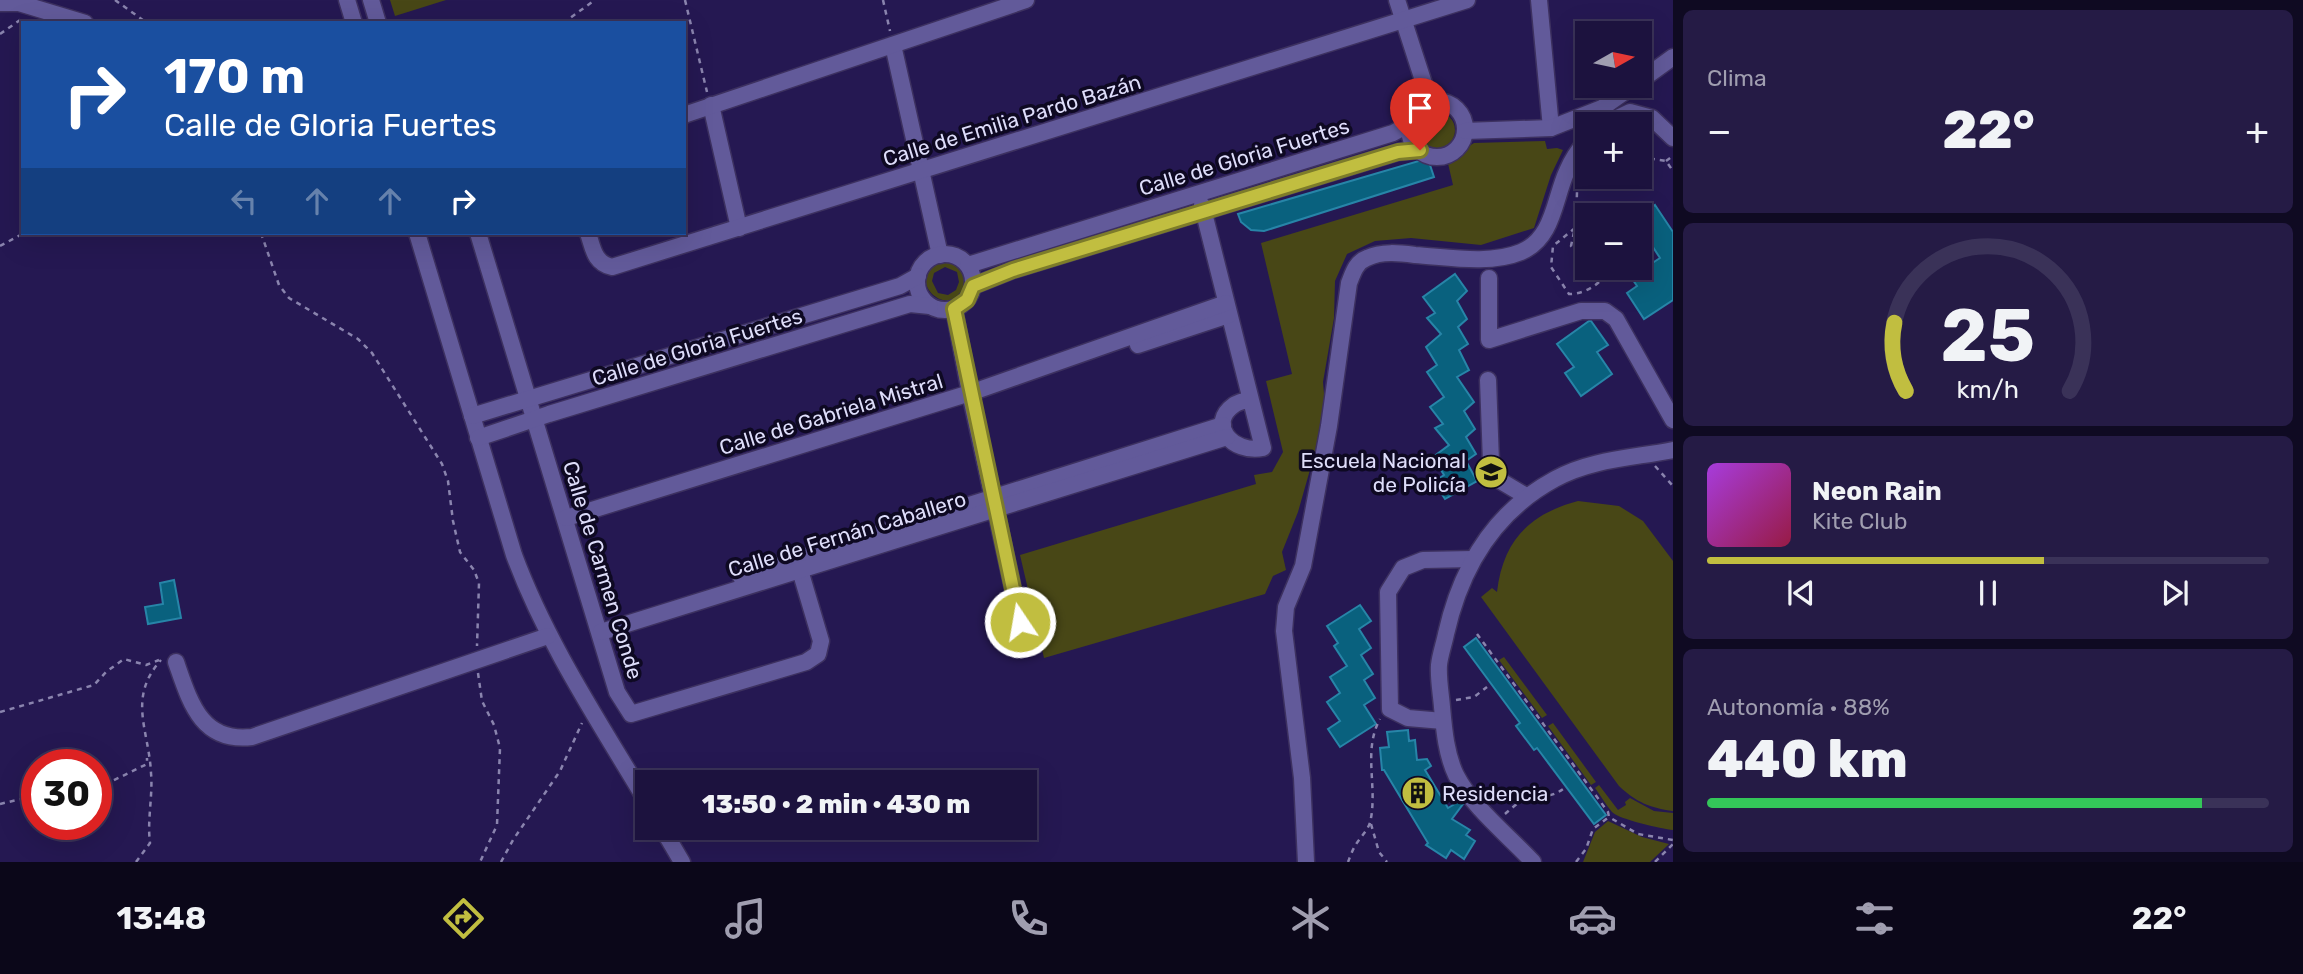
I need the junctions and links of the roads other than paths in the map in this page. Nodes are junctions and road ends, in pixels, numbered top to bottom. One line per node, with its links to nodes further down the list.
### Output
1 (347, 0): 10 (street)
2 (371, 0): 11 (street)
3 (1026, 0): 12 (street)
4 (1443, 0): 8 (street, Calle de Emilia Pardo Bazán)
5 (1467, 0): 8 (street, Calle de Emilia Pardo Bazán)
6 (1539, 0): 21 (street)
7 (0, 3): 9 (street)
8 (1401, 11): 16 (street); 26 (street, Calle de Emilia Pardo Bazán)
9 (79, 21)
10 (353, 21)
11 (377, 21)
12 (893, 45): 17 (street); 26 (street)
13 (1673, 57): 14 (street)
14 (1652, 72)
15 (1615, 98): 21 (street)
16 (1430, 102): 20 (street); 22 (street)
17 (711, 105): 18 (street); 29 (street)
18 (686, 114)
19 (1652, 118): 23 (street)
20 (1410, 123): 24 (street); 27 (street, Calle de Gloria Fuertes)
21 (1551, 128): 22 (street)
22 (1465, 131): 24 (street)
23 (1673, 138)
24 (1420, 150): 28 (street, Calle de Gloria Fuertes)
25 (1575, 154): 65 (street)
26 (920, 166): 29 (street, Calle de Emilia Pardo Bazán); 34 (street)
27 (1200, 193): 28 (street); 35 (street, Calle de Gloria Fuertes)
28 (1203, 212): 38 (street, Calle de Gloria Fuertes); 41 (street)
29 (739, 224): 32 (street, Calle de Emilia Pardo Bazán); 33 (street, Calle de Emilia Pardo Bazán)
30 (418, 235): 46 (street)
31 (479, 235): 45 (street, Calle de Carmen Conde)
32 (589, 235)
33 (597, 235)
34 (940, 254): 35 (street); 36 (street)
35 (968, 265): 38 (street)
36 (918, 276): 39 (street); 45 (street, Calle de Gloria Fuertes)
37 (1489, 278): 48 (street)
38 (973, 286): 40 (street)
39 (930, 306): 40 (street); 47 (street, Calle de Gloria Fuertes)
40 (954, 309): 43 (street)
41 (1227, 309): 43 (street, Calle de Gabriela Mistral); 44 (street)
42 (1488, 380): 52 (street)
43 (971, 396): 53 (street); 54 (street, Calle de Gabriela Mistral)
44 (1250, 398): 49 (street); 49 (street)
45 (529, 399): 46 (street, Calle de Gloria Fuertes); 47 (street, Calle de Carmen Conde)
46 (472, 416): 50 (street)
47 (535, 419): 50 (street, Calle de Gloria Fuertes); 54 (street, Calle de Carmen Conde)
48 (1673, 419)
49 (1225, 431): 53 (street, Calle de Fernán Caballero)
50 (478, 438): 58 (street)
51 (1673, 450): 52 (street)
52 (1526, 496): 55 (street)
53 (994, 504): 56 (street, Calle de Fernán Caballero); 59 (street)
54 (567, 522): 57 (street, Calle de Carmen Conde)
55 (1473, 559): 61 (street); 61 (street)
56 (798, 565): 57 (street, Calle de Fernán Caballero); 57 (street, Calle de Carmen Conde)
57 (599, 627)
58 (548, 636): 60 (street); 62 (street)
59 (1026, 648)
60 (169, 661)
61 (1443, 721): 66 (street)
62 (635, 782)
63 (669, 840): 64 (street)
64 (682, 862)
65 (1306, 862)
66 (1533, 862)

